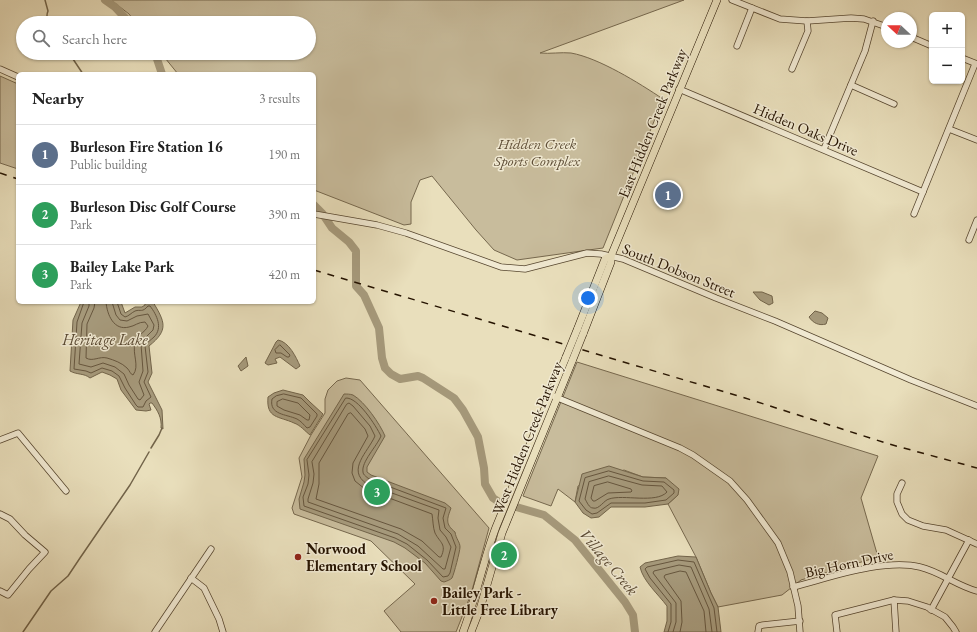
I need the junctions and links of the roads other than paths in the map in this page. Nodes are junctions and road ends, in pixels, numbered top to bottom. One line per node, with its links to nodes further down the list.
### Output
1 (717, 0): 16 (main road, East Hidden Creek Parkway)
2 (732, 0): 3 (street)
3 (752, 8): 4 (street); 9 (street)
4 (807, 21): 5 (street); 12 (street)
5 (873, 22): 6 (street); 15 (street)
6 (881, 25)
7 (917, 40): 8 (street)
8 (929, 45)
9 (737, 46)
10 (965, 59): 11 (street)
11 (976, 64): 18 (street)
12 (792, 69)
13 (0, 70): 14 (street)
14 (16, 76)
15 (851, 86): 17 (street); 20 (street)
16 (679, 89): 20 (street, Hidden Oaks Drive); 26 (main road, East Hidden Creek Parkway)
17 (894, 104)
18 (949, 129): 19 (street); 21 (street)
19 (977, 140)
20 (824, 149): 21 (street, Hidden Oaks Drive)
21 (923, 192): 23 (street)
22 (316, 214): 26 (street, South Dobson Street)
23 (914, 214)
24 (977, 220): 25 (street)
25 (969, 240)
26 (611, 256): 27 (main road, West Hidden Creek Parkway, bridge); 27 (main road, West Hidden Creek Parkway, bridge); 30 (street, South Dobson Street)
27 (569, 358): 28 (main road, West Hidden Creek Parkway); 29 (main road, West Hidden Creek Parkway)
28 (550, 395): 29 (street); 48 (main road, West Hidden Creek Parkway)
29 (558, 398): 40 (street); 49 (main road, West Hidden Creek Parkway)
30 (977, 406)
31 (0, 440): 33 (street)
32 (902, 483): 35 (street)
33 (66, 491)
34 (0, 514): 41 (street)
35 (969, 540): 36 (street); 39 (street)
36 (977, 544)
37 (211, 549): 38 (street)
38 (191, 578): 46 (street); 47 (street)
39 (948, 579): 40 (street, Big Horn Drive); 42 (street, Big Horn Drive); 44 (street)
40 (793, 587): 45 (street)
41 (0, 591)
42 (977, 591)
43 (894, 600): 44 (street); 52 (street); 53 (street)
44 (931, 610): 54 (street)
45 (800, 621): 50 (street); 51 (street)
46 (155, 632)
47 (223, 632)
48 (463, 632)
49 (471, 632)
50 (758, 632)
51 (800, 632)
52 (837, 632)
53 (896, 632)
54 (956, 632)

